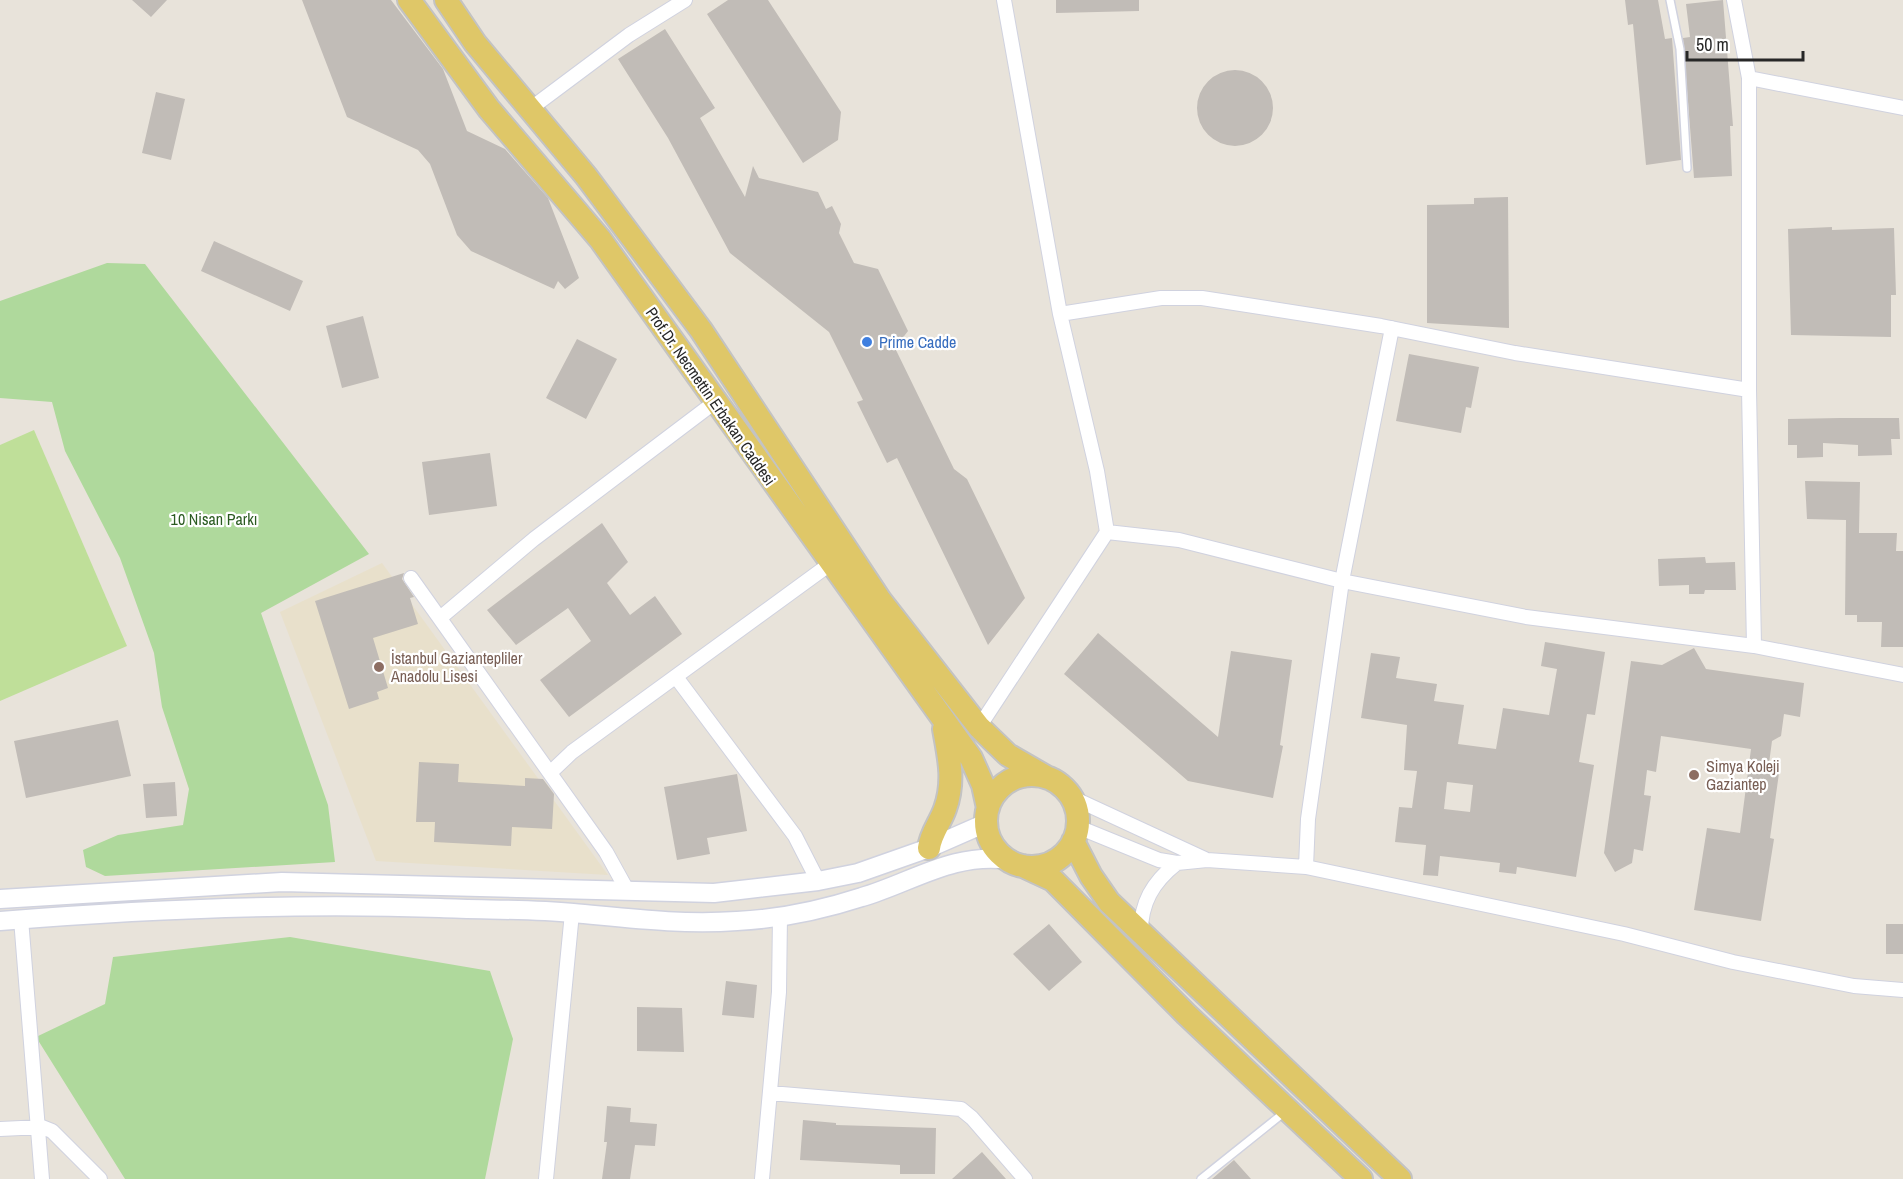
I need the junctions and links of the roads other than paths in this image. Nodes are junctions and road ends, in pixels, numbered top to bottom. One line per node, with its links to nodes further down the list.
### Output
1 (410, 0): 14 (main road, Prof.Dr. Necmettin Erbakan Caddesi)
2 (446, 0): 9 (main road, Prof.Dr. Necmettin Erbakan Caddesi)
3 (685, 0): 9 (street)
4 (1004, 0): 11 (street)
5 (1670, 0): 10 (lane)
6 (1734, 0): 7 (street)
7 (1749, 78): 8 (street); 13 (street)
8 (1903, 108)
9 (530, 109): 24 (main road, Prof.Dr. Necmettin Erbakan Caddesi)
10 (1687, 168)
11 (1060, 314): 12 (street); 15 (street)
12 (1392, 328): 13 (street); 18 (street)
13 (1749, 390): 20 (street)
14 (715, 402): 16 (main road, Prof.Dr. Necmettin Erbakan Caddesi); 19 (street)
15 (1107, 532): 18 (street); 24 (street)
16 (830, 564): 22 (street); 23 (main road, Prof.Dr. Necmettin Erbakan Caddesi)
17 (411, 578): 19 (street)
18 (1342, 581): 20 (street); 34 (street)
19 (440, 618): 25 (street)
20 (1754, 646): 21 (street)
21 (1903, 675)
22 (676, 677): 25 (street); 35 (street)
23 (944, 721): 28 (main road, Prof.Dr. Necmettin Erbakan Caddesi); 30 (main road)
24 (979, 728): 26 (main road, Prof.Dr. Necmettin Erbakan Caddesi)
25 (550, 773): 36 (street)
26 (1048, 778): 27 (main road); 28 (main road)
27 (1071, 797): 29 (main road); 31 (street)
28 (987, 815): 30 (street); 32 (main road)
29 (1075, 834): 32 (main road); 33 (street); 42 (main road)
30 (929, 848): 35 (street)
31 (1207, 860): 33 (street); 34 (street)
32 (1016, 863): 39 (street); 45 (main road)
33 (1177, 863): 42 (street)
34 (1306, 867): 43 (street)
35 (818, 881): 36 (street)
36 (627, 890): 37 (street)
37 (0, 899)
38 (572, 913): 39 (street); 40 (street); 50 (street)
39 (780, 916): 44 (street)
40 (21, 919): 41 (street); 46 (street)
41 (0, 921)
42 (1141, 935): 55 (main road)
43 (1903, 990)
44 (770, 1093): 51 (street); 52 (street)
45 (1288, 1110): 53 (lane); 54 (main road)
46 (37, 1127): 47 (street); 48 (street); 49 (street)
47 (0, 1129)
48 (42, 1179)
49 (100, 1179)
50 (546, 1179)
51 (762, 1179)
52 (1025, 1179)
53 (1201, 1179)
54 (1361, 1179)
55 (1400, 1179)

